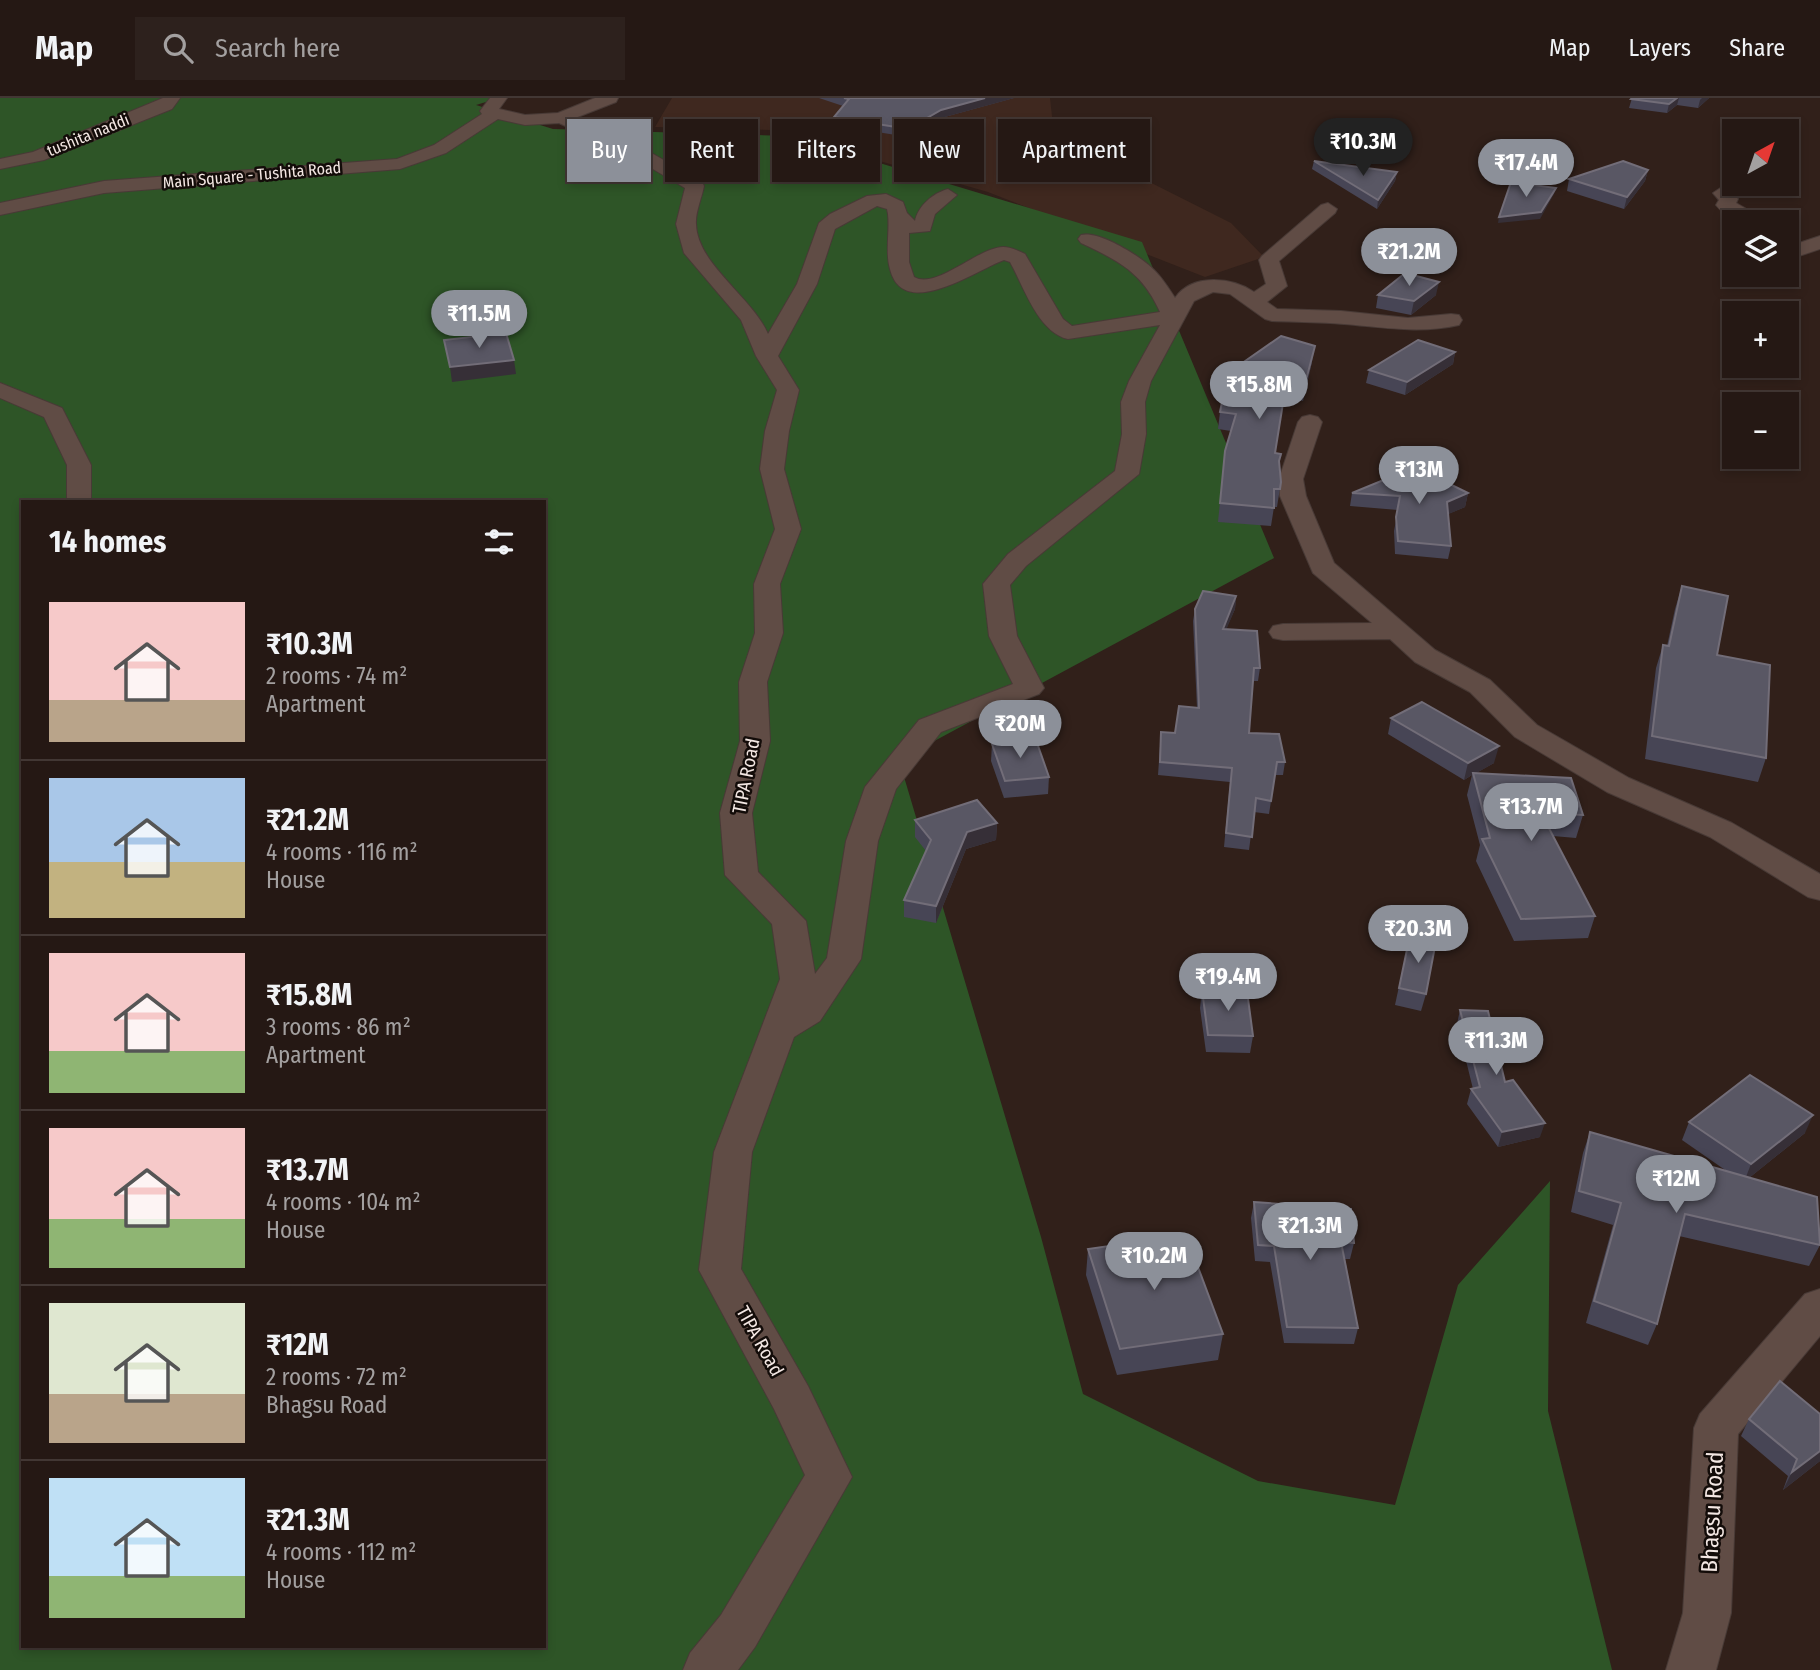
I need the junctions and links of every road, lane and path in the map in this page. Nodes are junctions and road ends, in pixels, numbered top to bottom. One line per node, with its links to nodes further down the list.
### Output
1 (173, 98): 7 (street, tushita naddi)
2 (610, 98): 5 (street)
3 (617, 98): 5 (street)
4 (496, 106): 6 (street, TIPA Road); 10 (street, Main Square - Tushita Road)
5 (589, 109): 6 (street)
6 (561, 118): 22 (street, TIPA Road)
7 (0, 164)
8 (948, 195): 13 (street)
9 (1726, 196): 12 (street)
10 (0, 209)
11 (1328, 209): 19 (street)
12 (1734, 210)
13 (899, 216): 20 (street); 22 (street)
14 (1088, 239): 20 (street)
15 (1820, 242): 16 (street)
16 (1799, 251)
17 (1799, 259): 18 (street)
18 (1820, 264)
19 (1255, 301): 20 (street); 21 (street)
20 (1174, 317): 29 (street)
21 (1451, 320)
22 (767, 356): 29 (street, TIPA Road)
23 (0, 390): 25 (street)
24 (1310, 422): 26 (street)
25 (79, 500)
26 (1398, 631): 27 (street); 28 (street)
27 (1283, 632)
28 (1820, 889)
29 (779, 1030): 31 (street, TIPA Road)
30 (1820, 1306): 32 (street, Bhagsu Road)
31 (708, 1670)
32 (1691, 1670)

